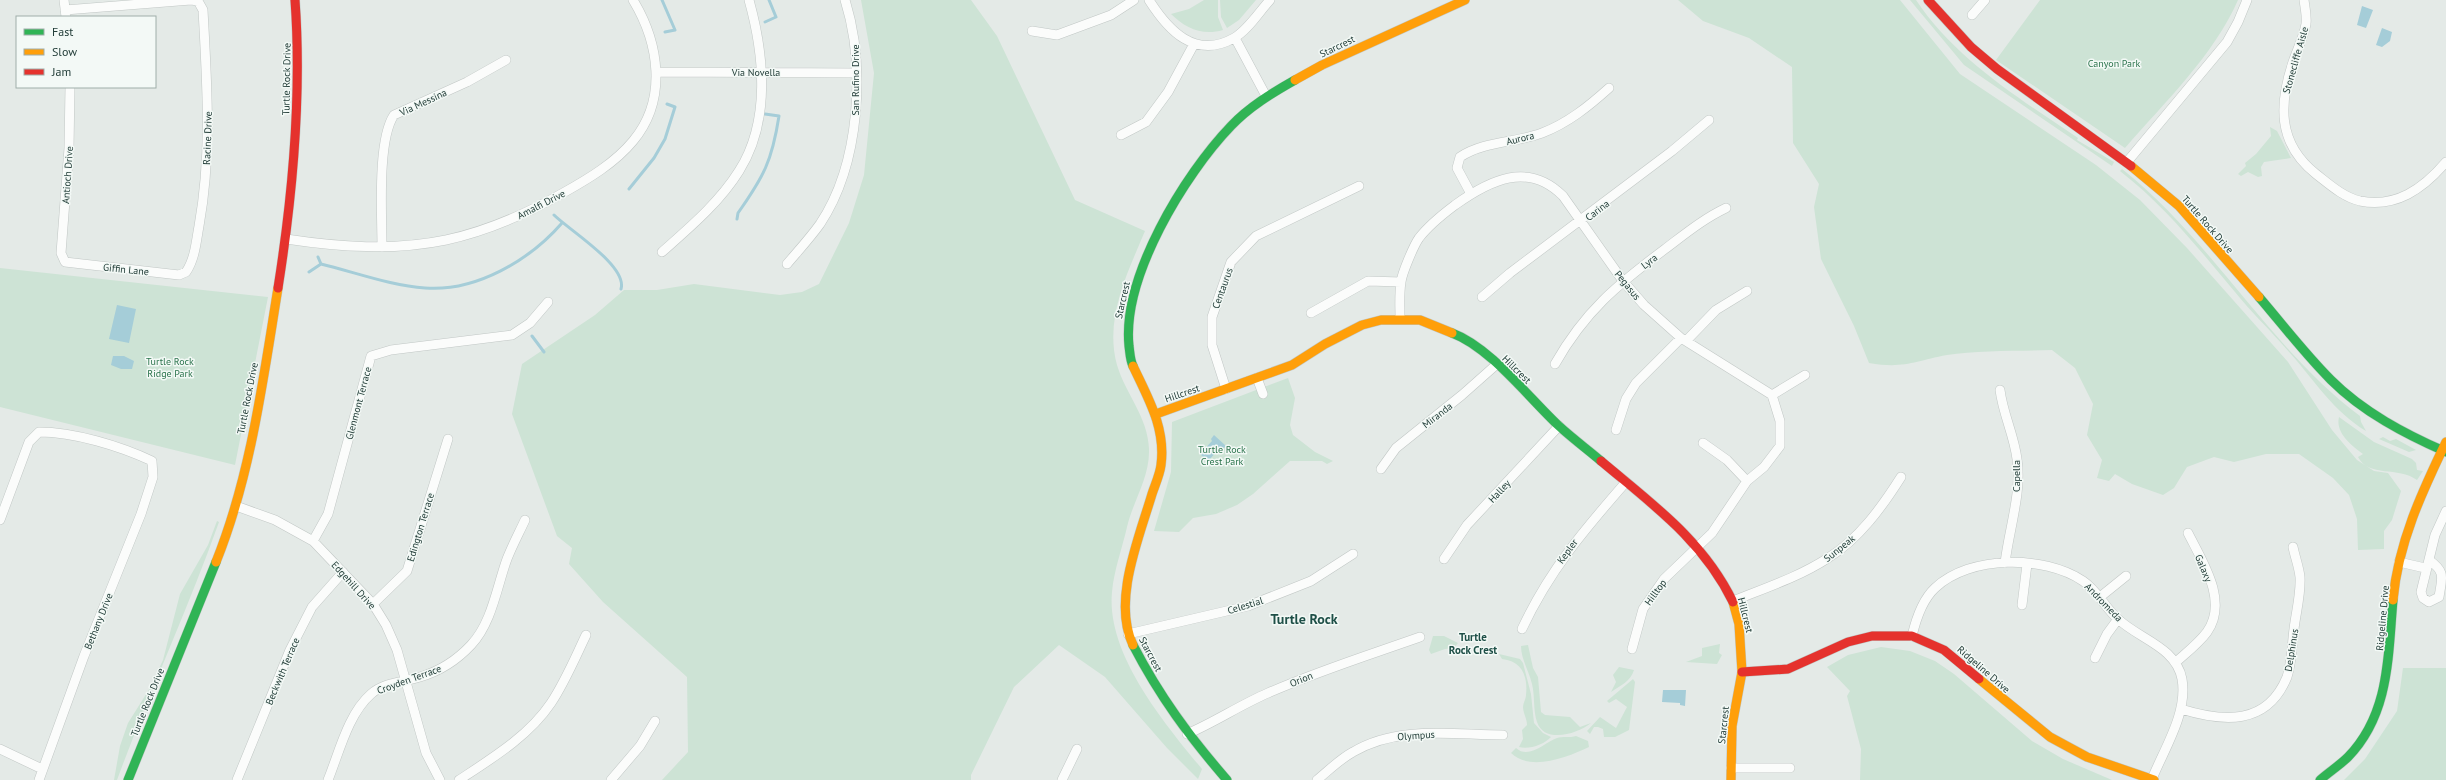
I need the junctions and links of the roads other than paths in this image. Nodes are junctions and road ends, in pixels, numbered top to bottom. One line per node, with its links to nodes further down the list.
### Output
1 (295, 0): 33 (street, Turtle Rock Drive)
2 (633, 0): 19 (street, Amalfi Drive)
3 (749, 0): 20 (street)
4 (845, 0): 21 (street, San Rufino Drive)
5 (1134, 0): 15 (street)
6 (1150, 0): 17 (street)
7 (1270, 0): 16 (street)
8 (1466, 0): 24 (street, Starcrest)
9 (1928, 0): 27 (street, Turtle Rock Drive)
10 (1985, 0): 14 (street)
11 (2247, 0): 27 (street)
12 (2304, 0): 28 (street, Stonecliffe Aisle)
13 (65, 9): 38 (street, Racine Drive)
14 (1972, 15)
15 (1032, 31)
16 (1235, 38): 17 (street); 24 (street)
17 (1194, 44): 26 (street)
18 (506, 60): 34 (street, Via Messina)
19 (657, 72): 20 (street, Via Novella); 34 (street, Amalfi Drive)
20 (761, 73): 21 (street, Via Novella); 35 (street)
21 (856, 73): 37 (street, San Rufino Drive)
22 (70, 88): 36 (street, Antioch Drive)
23 (1609, 88): 30 (street, Aurora)
24 (1266, 96): 55 (street, Starcrest)
25 (1709, 120): 32 (street, Carina)
26 (1121, 135)
27 (2128, 162): 60 (street, Turtle Rock Drive)
28 (2446, 162)
29 (1359, 186): 51 (street, Centaurus)
30 (1470, 194): 32 (street, Pegasus); 40 (street, Pegasus)
31 (1726, 208): 39 (street, Lyra)
32 (1582, 222): 39 (street, Pegasus); 42 (street, Carina)
33 (286, 239): 34 (street, Amalfi Drive); 65 (street, Turtle Rock Drive)
34 (382, 247)
35 (662, 252)
36 (65, 262): 38 (street, Giffin Lane)
37 (787, 264)
38 (186, 272)
39 (1623, 281): 46 (street, Pegasus); 48 (street, Lyra)
40 (1401, 282): 44 (street); 45 (street, Pegasus)
41 (1747, 291): 46 (street)
42 (1482, 297)
43 (548, 302): 70 (street, Glenmont Terrace)
44 (1311, 313)
45 (1400, 319): 47 (street, Hillcrest); 50 (street, Hillcrest)
46 (1683, 339): 54 (street, Pegasus); 57 (street)
47 (1497, 364): 56 (street, Hillcrest); 61 (street, Miranda)
48 (1555, 364)
49 (1805, 376): 54 (street)
50 (1257, 378): 51 (street, Hillcrest); 53 (street)
51 (1226, 389): 55 (street, Hillcrest)
52 (2000, 390): 76 (street, Capella)
53 (1263, 394)
54 (1772, 395): 63 (street)
55 (1156, 414): 86 (street, Starcrest)
56 (1559, 426): 64 (street, Hillcrest); 74 (street, Halley)
57 (1616, 430)
58 (448, 439): 82 (street, Edington Terrace)
59 (1703, 443): 63 (street)
60 (2445, 448): 75 (street, Ridgeline Drive)
61 (1381, 469)
62 (1901, 477): 81 (street, Sunpeak)
63 (1747, 480): 71 (street)
64 (1626, 482): 71 (street, Hillcrest); 85 (street, Kepler)
65 (236, 506): 70 (street, Edgehill Drive); 105 (street, Turtle Rock Drive)
66 (2446, 511): 75 (street)
67 (0, 520): 103 (street, Bethany Drive)
68 (525, 520): 94 (street, Croyden Terrace)
69 (2188, 533): 92 (street, Galaxy)
70 (313, 541): 78 (street, Edgehill Drive)
71 (1698, 546): 81 (street, Hillcrest); 90 (street, Hilltop)
72 (2293, 547): 95 (street, Delphinus)
73 (1353, 554): 86 (street, Celestial)
74 (1444, 559)
75 (2399, 562): 116 (street, Ridgeline Drive)
76 (2005, 563): 77 (street, Andromeda); 88 (street, Andromeda)
77 (2027, 564): 80 (street, Andromeda); 83 (street)
78 (343, 572): 82 (street, Edgehill Drive); 106 (street, Beckwith Terrace)
79 (2126, 576): 80 (street)
80 (2100, 597): 84 (street, Andromeda)
81 (1733, 601): 93 (street, Hillcrest)
82 (373, 604): 94 (street, Edgehill Drive)
83 (2022, 605)
84 (2118, 619): 91 (street); 92 (street, Andromeda)
85 (1522, 629)
86 (1128, 634): 97 (street, Starcrest)
87 (586, 635): 109 (street)
88 (1912, 636): 93 (street, Ridgeline Drive); 115 (street, Ridgeline Drive)
89 (1420, 637): 97 (street, Orion)
90 (1632, 649)
91 (2095, 658)
92 (2176, 662): 95 (street)
93 (1742, 672): 101 (street, Starcrest)
94 (406, 679): 107 (street, Croyden Terrace); 108 (street, Edgehill Drive)
95 (2181, 709): 115 (street)
96 (655, 721): 110 (street)
97 (1187, 734): 112 (street, Starcrest)
98 (1503, 735): 113 (street, Olympus)
99 (1077, 749): 111 (street)
100 (0, 750): 103 (street)
101 (1732, 768): 102 (street); 114 (street, Starcrest)
102 (1790, 768)
103 (42, 769): 104 (street, Bethany Drive)
104 (39, 780)
105 (128, 780)
106 (237, 780)
107 (328, 780)
108 (440, 780)
109 (459, 780)
110 (611, 780)
111 (1062, 780)
112 (1227, 780)
113 (1317, 780)
114 (1731, 780)
115 (2153, 780)
116 (2320, 780)

